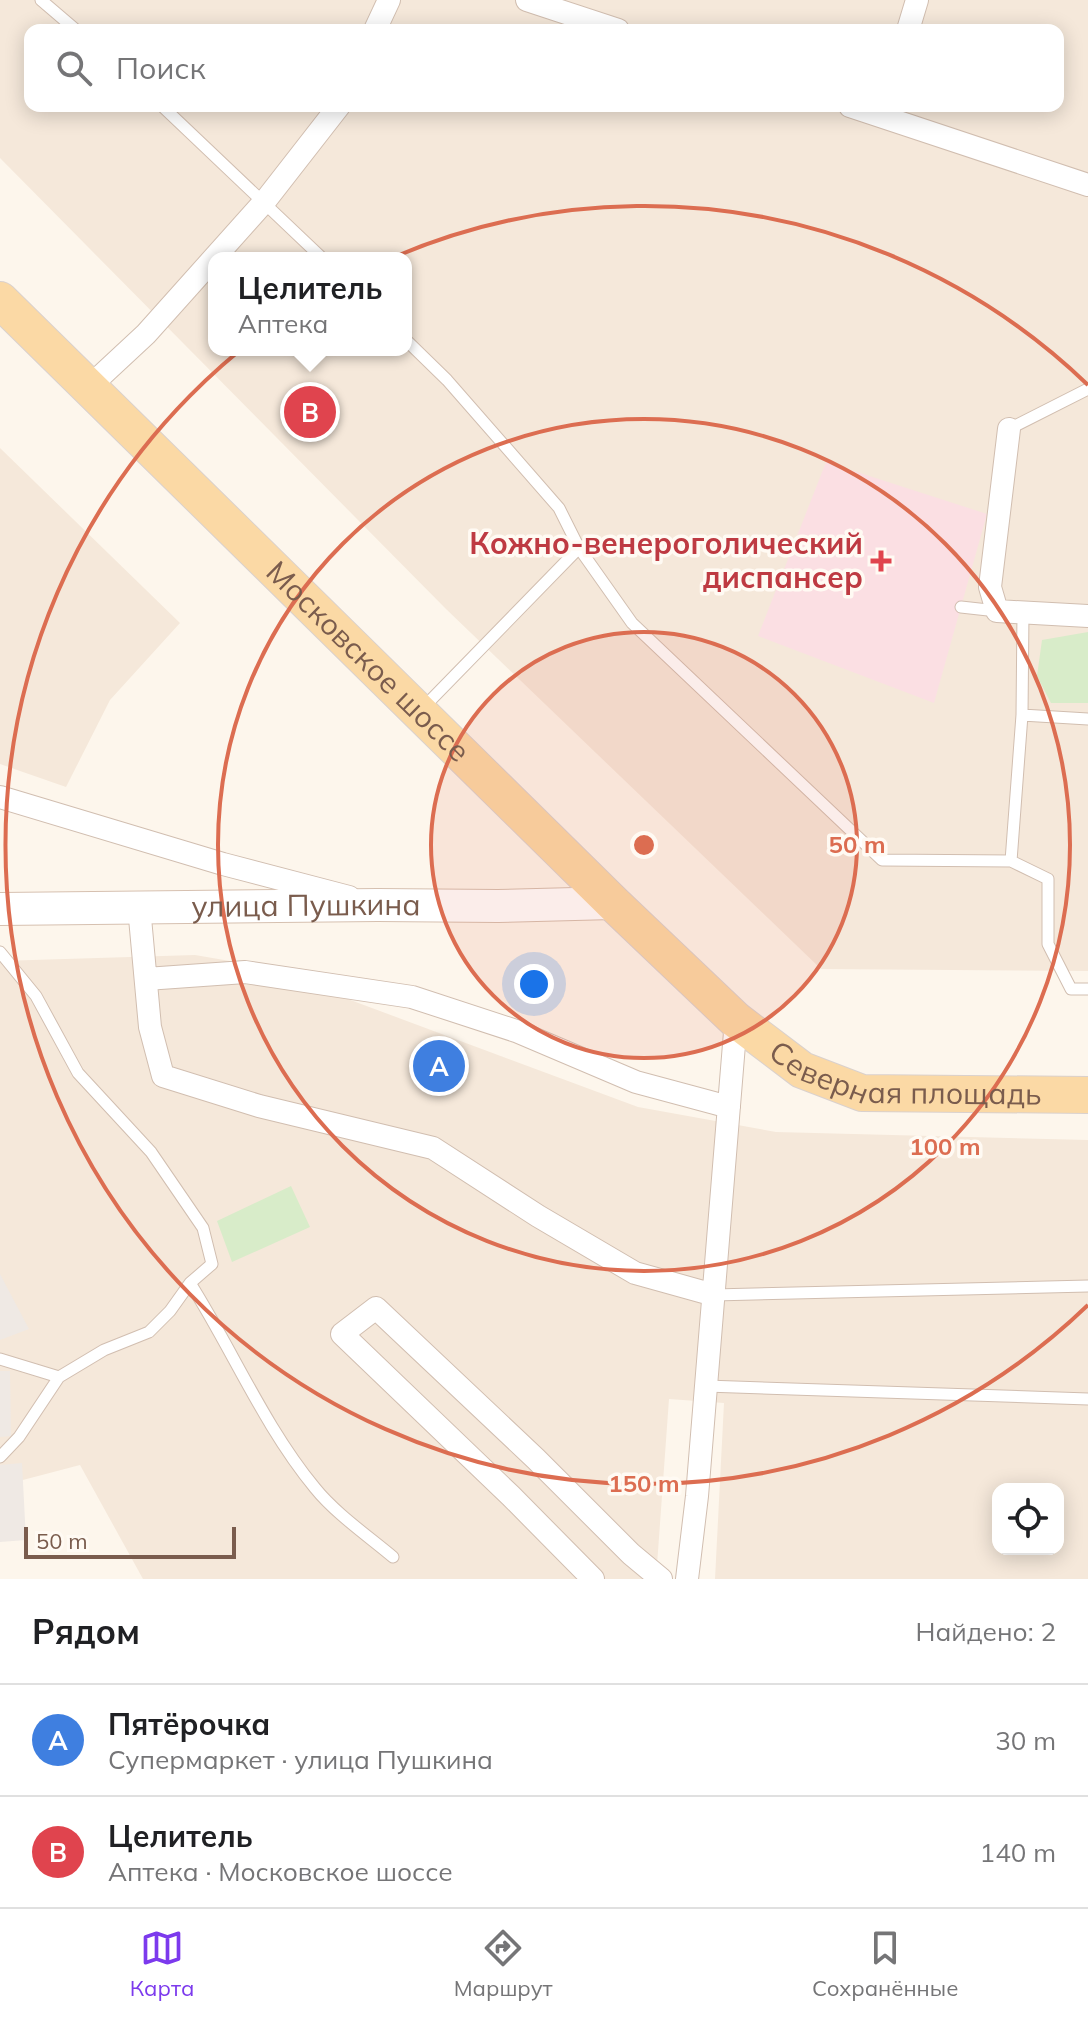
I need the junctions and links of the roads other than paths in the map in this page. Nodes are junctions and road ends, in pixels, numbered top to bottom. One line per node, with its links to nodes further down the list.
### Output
1 (41, 0): 5 (lane)
2 (389, 0): 6 (street)
3 (527, 0): 7 (street)
4 (917, 0): 8 (street)
5 (69, 24)
6 (378, 24)
7 (600, 24)
8 (910, 24)
9 (169, 112): 13 (lane)
10 (334, 112): 13 (street)
11 (886, 112): 12 (street)
12 (1088, 185)
13 (265, 201): 14 (street); 15 (lane)
14 (219, 252)
15 (316, 252)
16 (208, 265): 19 (street)
17 (0, 300): 19 (main road, Московское шоссе)
18 (412, 346): 22 (lane)
19 (89, 387): 27 (main road, Московское шоссе)
20 (1088, 389): 21 (lane)
21 (1009, 429): 24 (street)
22 (579, 548): 27 (lane); 31 (lane)
23 (961, 607): 24 (lane)
24 (997, 611): 25 (street)
25 (1023, 612): 26 (street); 28 (lane)
26 (1088, 616)
27 (418, 712): 32 (main road, Московское шоссе)
28 (1022, 715): 29 (lane); 31 (lane)
29 (1088, 719)
30 (0, 797): 33 (street)
31 (1011, 861): 38 (lane)
32 (613, 903): 33 (street, улица Пушкина); 39 (main road, Московское шоссе)
33 (378, 905): 34 (street, улица Пушкина)
34 (139, 907): 35 (street, улица Пушкина); 37 (street)
35 (0, 909)
36 (0, 952): 42 (lane)
37 (146, 979): 41 (street); 44 (street)
38 (1088, 989)
39 (736, 1020): 40 (main road, Северная площадь); 41 (street)
40 (1088, 1095)
41 (729, 1107): 44 (street)
42 (190, 1283): 46 (lane); 50 (lane)
43 (1088, 1286): 44 (lane)
44 (714, 1295): 47 (street)
45 (0, 1359): 46 (lane)
46 (59, 1377): 49 (lane)
47 (706, 1386): 48 (lane); 53 (street)
48 (1088, 1399)
49 (0, 1457)
50 (393, 1557)
51 (593, 1579): 52 (street)
52 (661, 1579)
53 (687, 1579)

